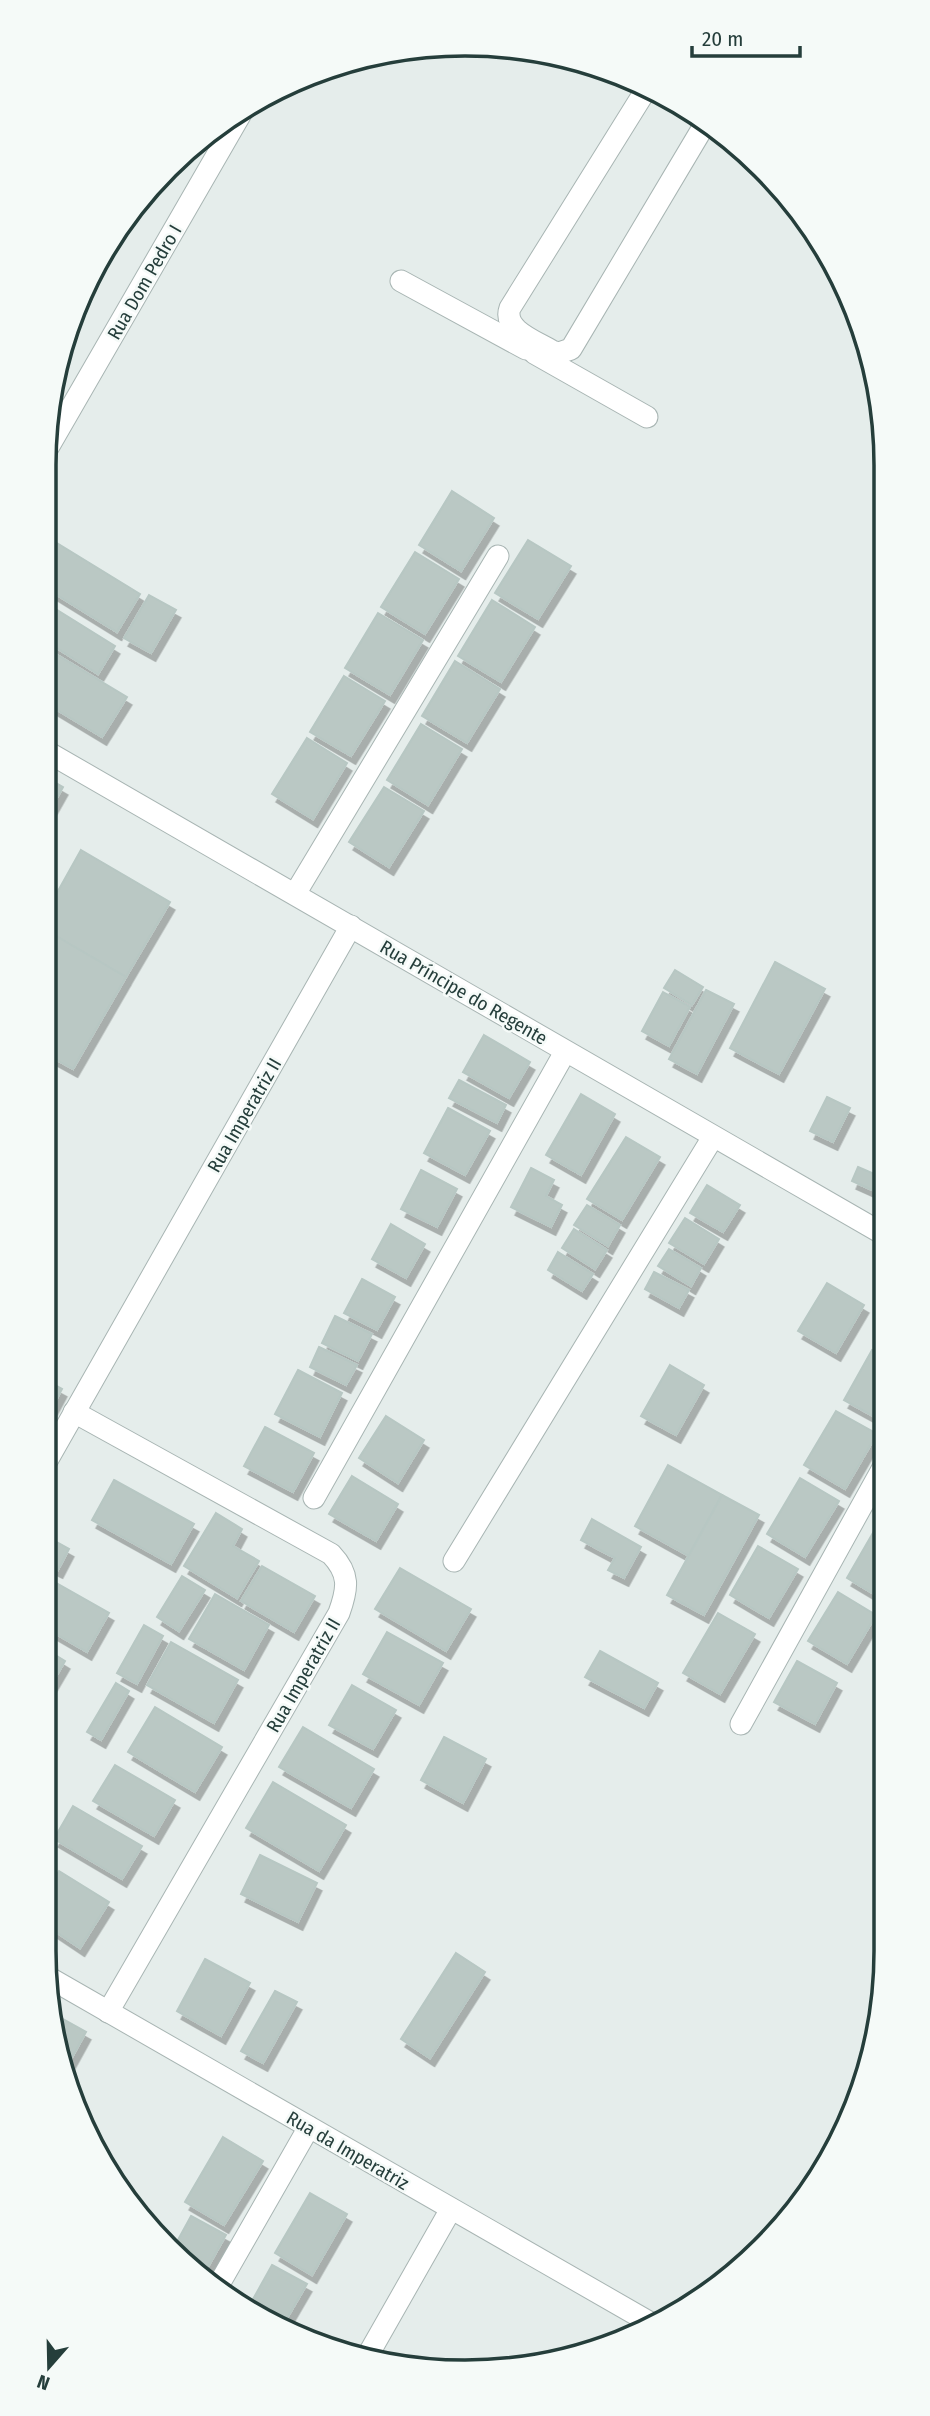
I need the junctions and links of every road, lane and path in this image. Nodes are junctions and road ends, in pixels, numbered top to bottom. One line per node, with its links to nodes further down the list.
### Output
1 (642, 96): 5 (street)
2 (232, 130): 7 (street, Rua Dom Pedro I)
3 (701, 131): 5 (street)
4 (401, 281): 5 (street)
5 (531, 345): 6 (street)
6 (647, 417)
7 (58, 431)
8 (498, 556): 10 (street)
9 (56, 757): 10 (street, Rua Príncipe do Regente)
10 (295, 894): 11 (street, Rua Príncipe do Regente)
11 (351, 926): 12 (street, Rua Príncipe do Regente); 15 (street, Rua Imperatriz II)
12 (565, 1052): 13 (street, Rua Príncipe do Regente); 18 (street)
13 (713, 1137): 14 (street, Rua Príncipe do Regente); 19 (street)
14 (874, 1229)
15 (74, 1412): 16 (street, Rua Imperatriz II); 22 (street, Rua Imperatriz II)
16 (56, 1444)
17 (874, 1484): 20 (street)
18 (314, 1498)
19 (454, 1561)
20 (741, 1724)
21 (57, 1982): 22 (street, Rua da Imperatriz)
22 (108, 2011): 23 (street, Rua da Imperatriz)
23 (309, 2127): 24 (street, Rua da Imperatriz); 25 (street)
24 (451, 2208): 26 (street, Rua da Imperatriz); 27 (street)
25 (222, 2279)
26 (644, 2319)
27 (371, 2349)

